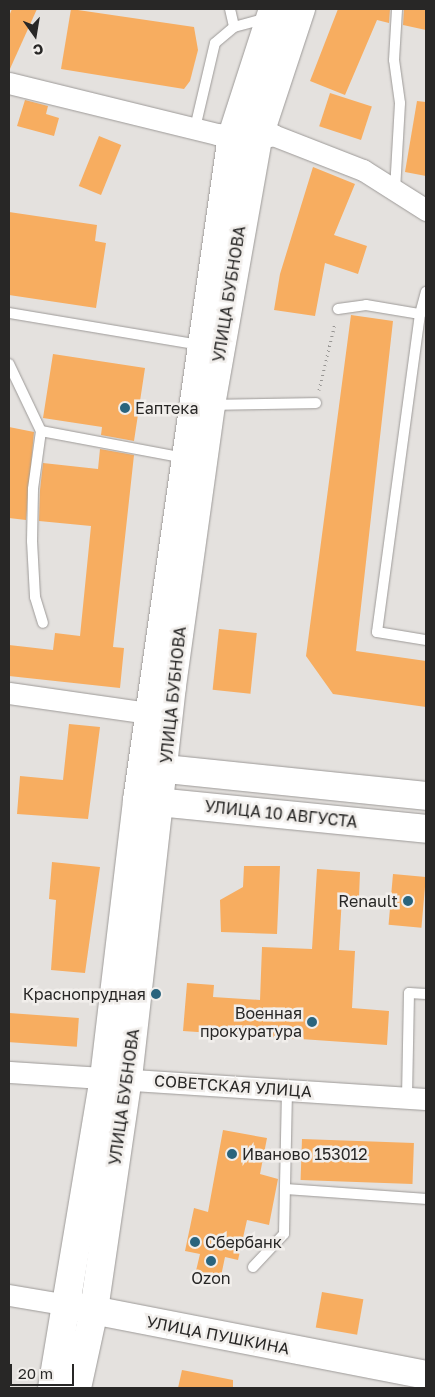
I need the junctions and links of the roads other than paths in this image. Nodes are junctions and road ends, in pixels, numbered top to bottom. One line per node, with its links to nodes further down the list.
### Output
1 (230, 9): 5 (lane)
2 (301, 9): 8 (main road, УЛИЦА БУБНОВА)
3 (397, 9): 9 (lane)
4 (271, 13): 5 (lane); 8 (main road, УЛИЦА БУБНОВА)
5 (234, 26): 7 (lane)
6 (9, 83): 7 (street)
7 (195, 128): 8 (street)
8 (245, 137): 9 (street); 15 (main road, УЛИЦА БУБНОВА); 18 (main road, УЛИЦА БУБНОВА)
9 (395, 190): 10 (street)
10 (426, 210)
11 (426, 292): 14 (lane)
12 (338, 309): 14 (lane)
13 (9, 313): 15 (lane)
14 (420, 314): 22 (lane)
15 (200, 345): 20 (main road, УЛИЦА БУБНОВА)
16 (9, 364): 19 (lane)
17 (316, 403): 18 (lane)
18 (211, 405): 25 (main road, УЛИЦА БУБНОВА)
19 (41, 431): 20 (lane); 21 (lane)
20 (185, 458): 24 (main road, УЛИЦА БУБНОВА)
21 (43, 623)
22 (426, 640)
23 (9, 693): 24 (street)
24 (148, 713): 25 (main road, УЛИЦА БУБНОВА)
25 (152, 767): 26 (main road, УЛИЦА 10 АВГУСТА); 27 (main road, УЛИЦА БУБНОВА)
26 (426, 796)
27 (149, 801): 28 (main road, УЛИЦА 10 АВГУСТА); 31 (main road, УЛИЦА БУБНОВА)
28 (426, 829)
29 (426, 994): 33 (lane)
30 (9, 1072): 31 (street, СОВЕТСКАЯ УЛИЦА)
31 (116, 1078): 32 (street, СОВЕТСКАЯ УЛИЦА); 38 (main road, УЛИЦА БУБНОВА)
32 (287, 1091): 33 (street, СОВЕТСКАЯ УЛИЦА); 34 (lane)
33 (417, 1098)
34 (287, 1189): 35 (lane); 36 (lane)
35 (426, 1199)
36 (253, 1267)
37 (9, 1295): 38 (street, УЛИЦА ПУШКИНА)
38 (81, 1308): 39 (main road, УЛИЦА ПУШКИНА); 40 (main road, УЛИЦА БУБНОВА); 41 (main road, УЛИЦА БУБНОВА)
39 (426, 1375)
40 (52, 1388)
41 (77, 1388)

